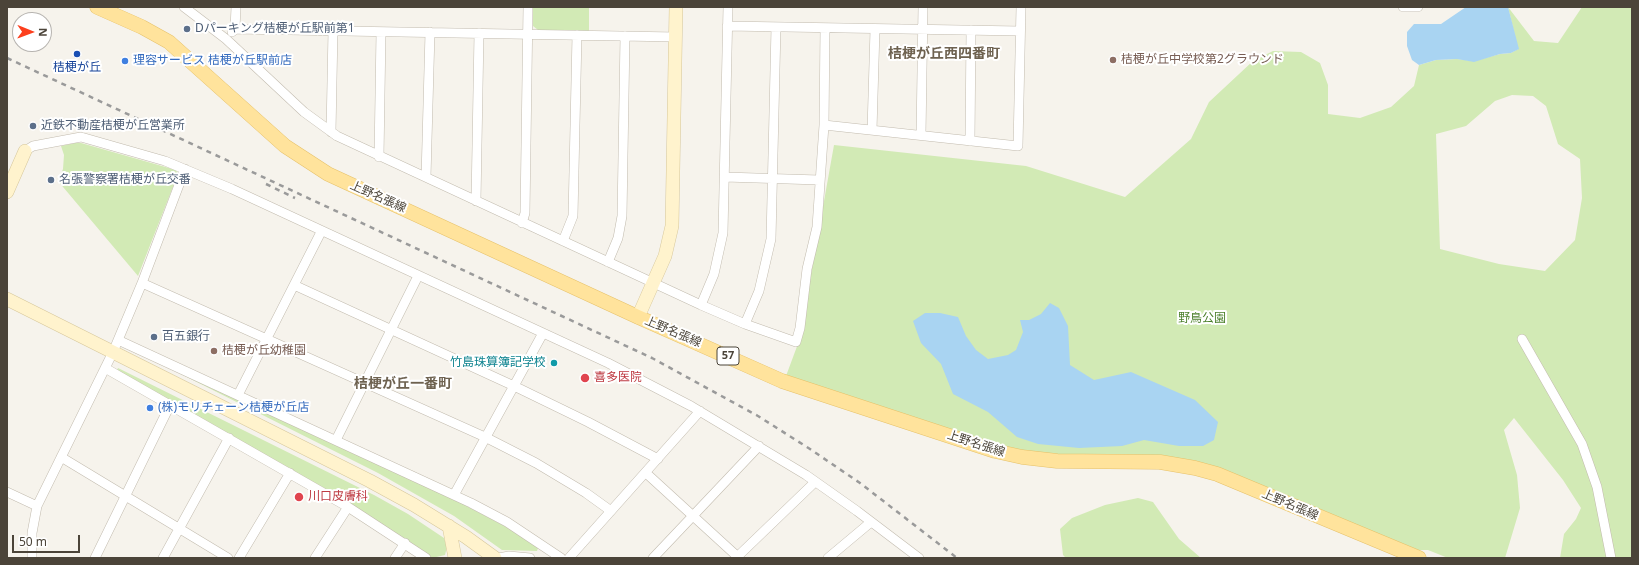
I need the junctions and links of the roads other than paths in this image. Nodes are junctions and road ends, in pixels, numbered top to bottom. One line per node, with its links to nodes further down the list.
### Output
1 (97, 7): 52 (main road, 上野名張線 / 57)
2 (184, 7): 27 (street)
3 (236, 7): 15 (street)
4 (528, 7): 23 (street)
5 (676, 7): 26 (street)
6 (728, 7): 11 (street)
7 (923, 7): 16 (street)
8 (1021, 7): 19 (street)
9 (1403, 7): 10 (street)
10 (1418, 7)
11 (727, 26): 12 (street); 37 (street)
12 (776, 27): 13 (street); 38 (street)
13 (824, 28): 14 (street); 28 (street)
14 (875, 28): 16 (street); 29 (street)
15 (235, 29): 17 (street); 27 (street)
16 (923, 29): 18 (street); 31 (street)
17 (333, 30): 20 (street); 30 (street)
18 (971, 30): 19 (street); 32 (street)
19 (1020, 31): 32 (street)
20 (381, 32): 21 (street); 34 (street)
21 (430, 32): 22 (street); 36 (street)
22 (479, 33): 23 (street); 41 (street)
23 (528, 34): 24 (street); 42 (street)
24 (577, 35): 25 (street); 44 (street)
25 (625, 36): 26 (street); 45 (street)
26 (676, 37): 48 (street)
27 (226, 39): 30 (street)
28 (824, 125): 29 (street); 39 (street)
29 (872, 130): 31 (street)
30 (331, 132): 34 (street)
31 (921, 135): 32 (street)
32 (970, 141)
33 (25, 151): 35 (street); 40 (street)
34 (379, 156): 36 (street)
35 (185, 169): 43 (street); 47 (street)
36 (426, 177): 41 (street)
37 (725, 177): 38 (street); 51 (street)
38 (773, 178): 39 (street); 53 (street)
39 (820, 180): 53 (street)
40 (7, 192)
41 (476, 202): 42 (street)
42 (522, 223): 44 (street)
43 (321, 232): 46 (street); 49 (street)
44 (563, 241): 45 (street)
45 (608, 262): 48 (street)
46 (418, 276): 54 (street); 55 (street)
47 (142, 283): 56 (street); 58 (street)
48 (654, 283): 51 (street); 52 (street)
49 (294, 285): 54 (street); 56 (street)
50 (7, 299): 59 (street)
51 (700, 305): 53 (street)
52 (638, 317): 104 (main road, 上野名張線 / 57)
53 (745, 324)
54 (390, 329): 61 (street); 62 (street)
55 (543, 333): 62 (street); 65 (street)
56 (267, 338): 61 (street); 63 (street)
57 (1522, 339): 105 (street)
58 (118, 340): 59 (street); 63 (street)
59 (113, 352): 60 (street); 83 (street)
60 (105, 368): 64 (street); 70 (street)
61 (364, 383): 66 (street); 68 (street)
62 (514, 386): 66 (street); 71 (street)
63 (238, 395): 68 (street)
64 (170, 405): 67 (street); 77 (street)
65 (700, 411): 69 (street); 71 (street)
66 (485, 437): 76 (street); 80 (street)
67 (228, 438): 73 (street); 84 (street)
68 (336, 440): 76 (street)
69 (759, 446): 74 (street); 81 (street)
70 (61, 457): 77 (street); 78 (street)
71 (658, 459): 72 (street)
72 (646, 472): 80 (street); 81 (street)
73 (290, 473): 79 (street); 90 (street)
74 (815, 482): 82 (street); 101 (street)
75 (7, 492): 78 (street)
76 (454, 495): 98 (street)
77 (125, 496): 84 (street); 87 (street)
78 (37, 506): 86 (street)
79 (348, 507): 85 (street); 91 (street)
80 (611, 511): 99 (street)
81 (693, 516): 100 (street); 101 (street)
82 (871, 522): 102 (street); 103 (street)
83 (449, 526): 94 (street); 95 (street)
84 (179, 529): 88 (street); 89 (street)
85 (405, 543): 92 (street); 93 (street)
86 (32, 558)
87 (95, 558)
88 (163, 558)
89 (228, 558)
90 (239, 558)
91 (315, 558)
92 (395, 558)
93 (426, 558)
94 (455, 558)
95 (495, 558)
96 (499, 558): 97 (street)
97 (530, 558)
98 (561, 558)
99 (569, 558)
100 (653, 558)
101 (738, 558)
102 (828, 558)
103 (919, 558)
104 (1419, 558)
105 (1611, 558)

